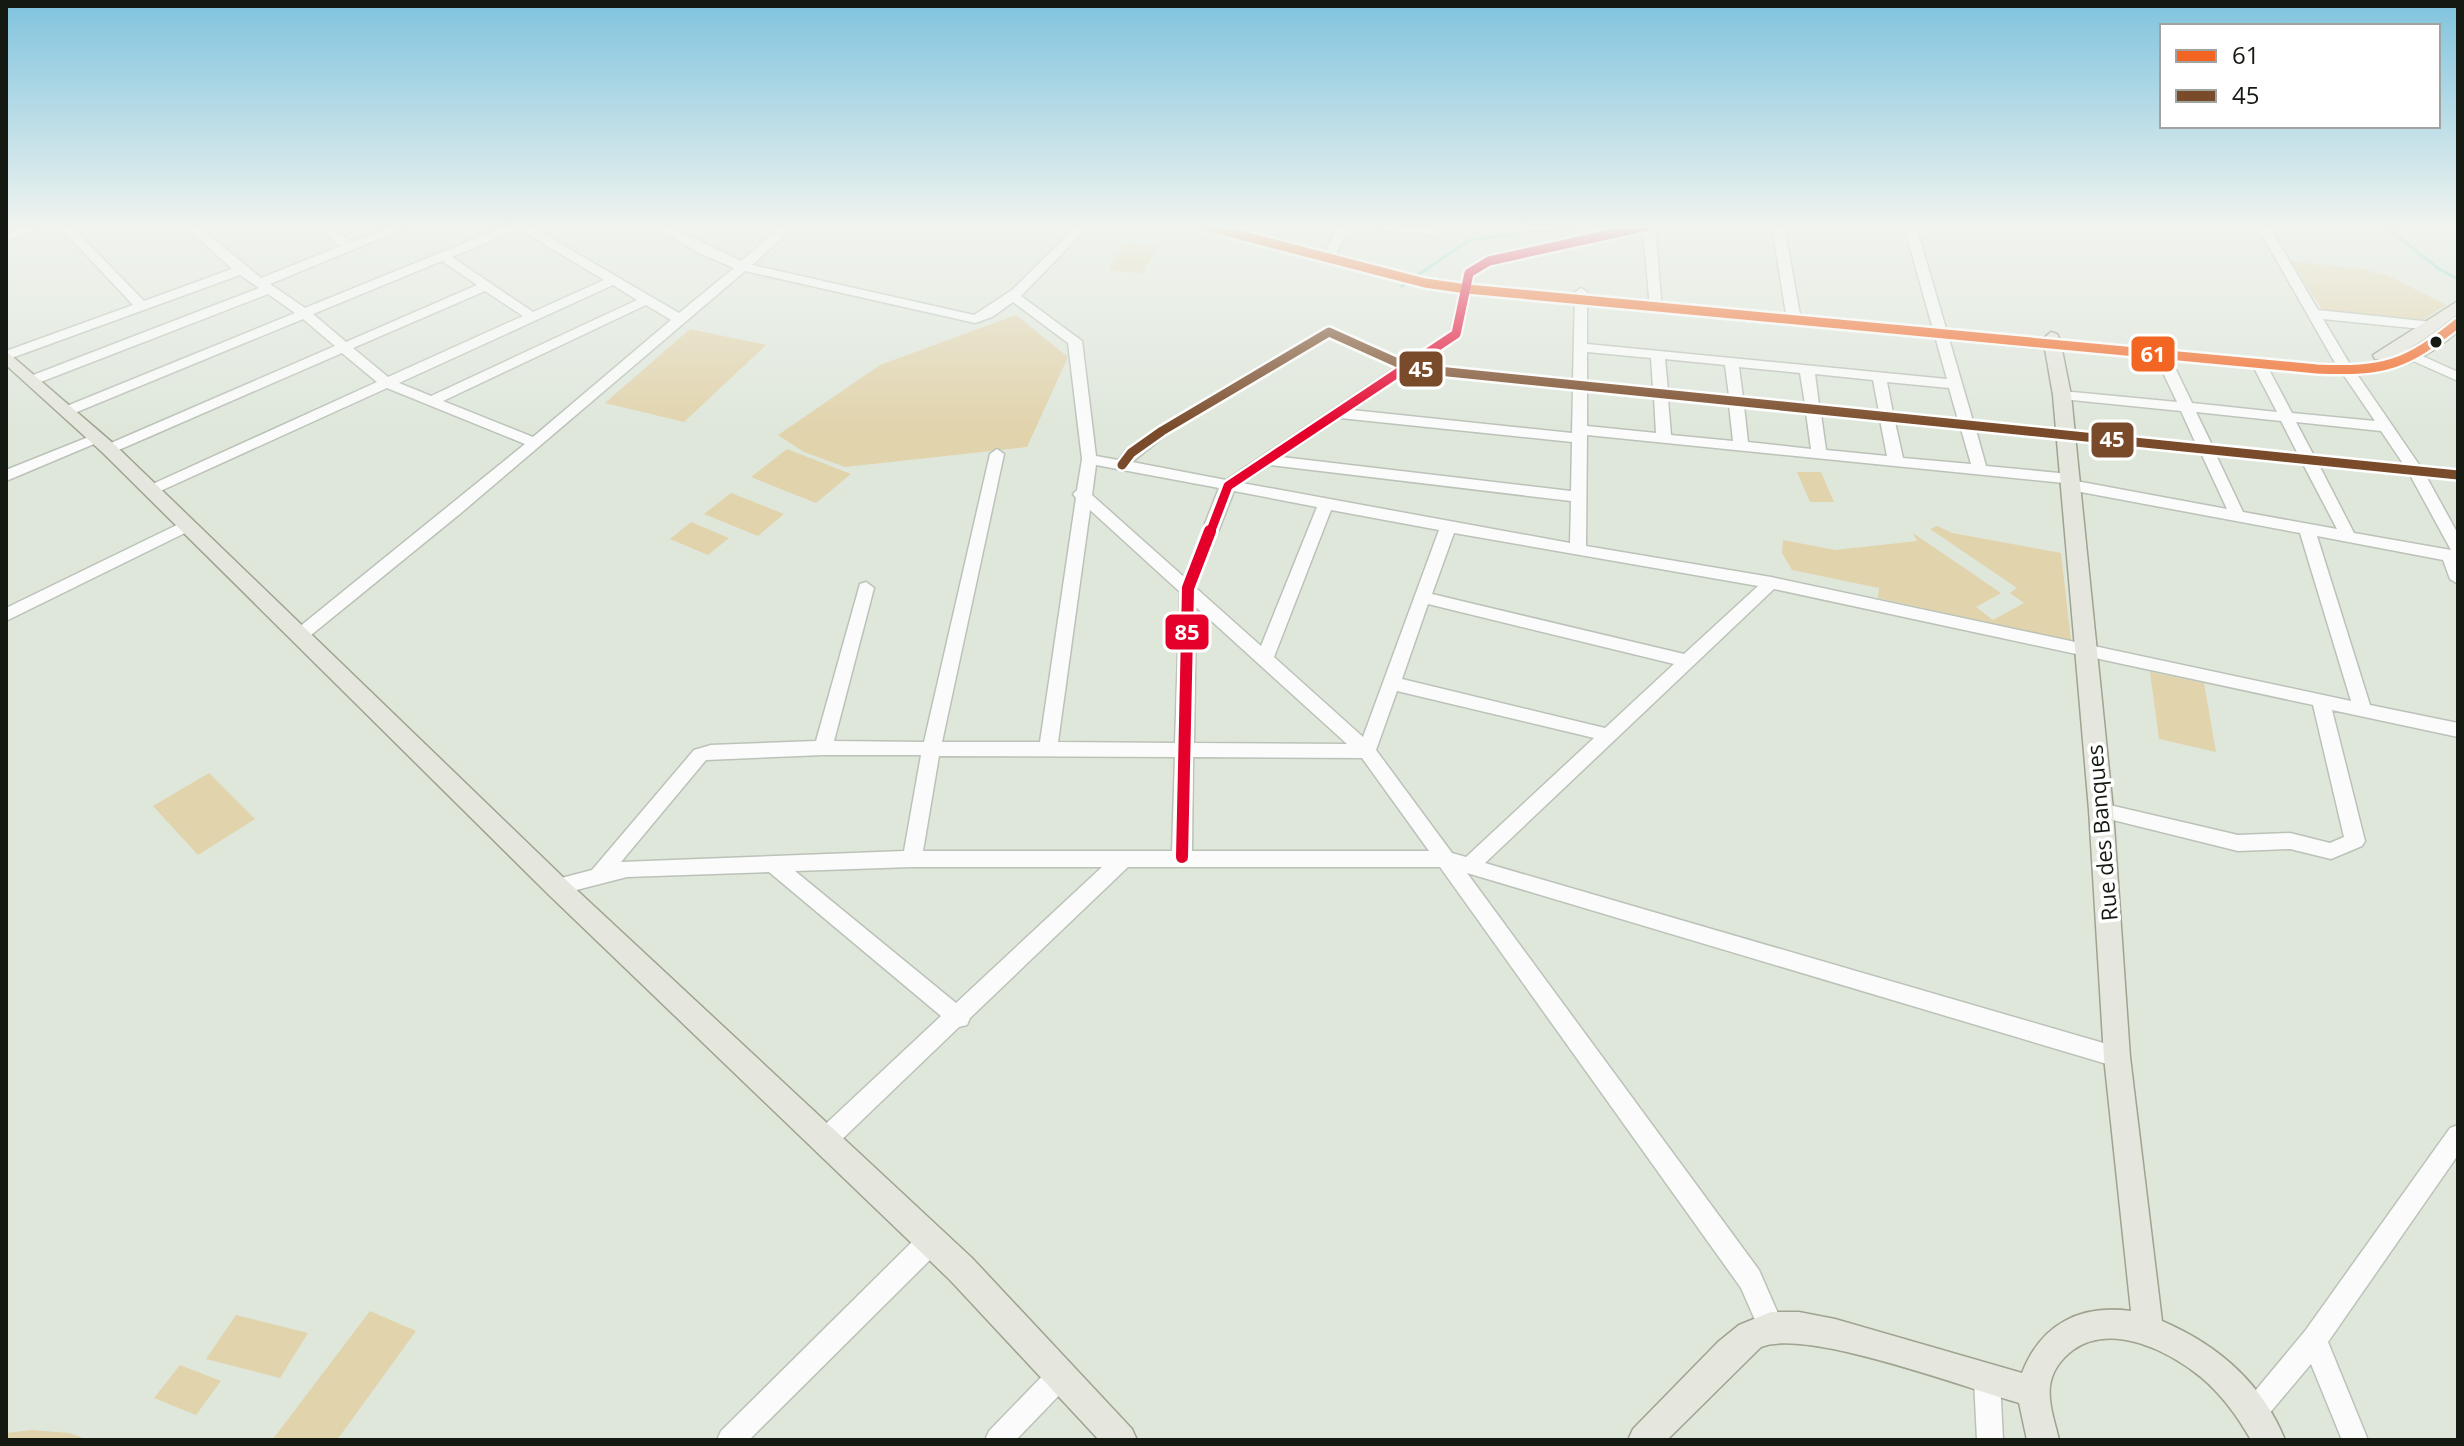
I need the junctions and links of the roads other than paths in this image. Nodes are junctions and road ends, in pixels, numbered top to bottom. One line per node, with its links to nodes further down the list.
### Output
1 (129, 293): 22 (street)
2 (176, 293): 22 (street)
3 (246, 293): 47 (street)
4 (275, 293): 24 (street)
5 (352, 293): 24 (street)
6 (468, 293): 34 (street)
7 (496, 293): 26 (street)
8 (583, 293): 26 (street)
9 (633, 293): 20 (street)
10 (710, 293): 28 (street)
11 (856, 293): 18 (street)
12 (1466, 293): 43 (street)
13 (1555, 293): 19 (main road)
14 (1655, 293): 21 (street)
15 (1790, 293): 27 (street)
16 (1928, 293): 30 (street)
17 (2303, 293): 25 (street)
18 (1011, 295): 72 (street)
19 (1581, 296): 21 (main road); 33 (street)
20 (645, 301): 28 (street); 53 (street)
21 (1656, 304): 27 (main road)
22 (141, 306): 38 (street)
23 (2458, 306): 31 (main road)
24 (304, 313): 34 (street); 56 (street)
25 (2315, 314): 31 (street); 42 (street)
26 (531, 316): 48 (street)
27 (1794, 316): 30 (main road)
28 (679, 319): 67 (street)
29 (2458, 323): 31 (main road)
30 (1938, 330): 32 (main road); 49 (street)
31 (2432, 331): 35 (main road); 39 (main road)
32 (2052, 341): 36 (main road); 52 (main road, Rue des Banques)
33 (1581, 347): 37 (street); 50 (street)
34 (345, 348): 48 (street); 66 (street)
35 (2398, 349): 39 (street); 42 (main road)
36 (2160, 351): 40 (main road); 55 (street)
37 (1658, 355): 41 (street); 51 (street)
38 (6, 356): 47 (main road)
39 (2414, 357): 42 (main road); 46 (street)
40 (2248, 361): 42 (main road); 59 (street)
41 (1732, 363): 44 (street); 54 (street)
42 (2345, 365): 62 (street)
43 (1409, 368): 50 (street); 58 (street); 76 (street)
44 (1807, 370): 45 (street); 57 (street)
45 (1879, 377): 49 (street); 60 (street)
46 (2458, 377)
47 (33, 380): 56 (main road)
48 (386, 383): 53 (street); 83 (street)
49 (1954, 384): 61 (street)
50 (1580, 385): 51 (street); 63 (street)
51 (1660, 395): 54 (street); 65 (street)
52 (2062, 395): 55 (street); 64 (main road, Rue des Banques)
53 (429, 402): 67 (street)
54 (1736, 403): 57 (street); 68 (street)
55 (2189, 407): 59 (street); 69 (street)
56 (67, 411): 66 (main road)
57 (1812, 411): 60 (street); 70 (street)
58 (1338, 413): 63 (street); 73 (street)
59 (2287, 415): 62 (street); 74 (street)
60 (1888, 418): 61 (street); 75 (street)
61 (1966, 425): 64 (street); 77 (street)
62 (2387, 427): 78 (street)
63 (1580, 434): 65 (street); 85 (street)
64 (2066, 437): 69 (street); 81 (main road, Rue des Banques)
65 (1664, 439): 68 (street)
66 (102, 443): 80 (street); 83 (main road)
67 (536, 443): 100 (street)
68 (1741, 446): 70 (street)
69 (2211, 452): 74 (street); 87 (street)
70 (1819, 453): 75 (street)
71 (997, 454): 111 (street)
72 (1089, 459): 76 (street); 84 (street)
73 (1268, 460): 82 (street); 85 (street)
74 (2307, 461): 78 (street); 91 (street)
75 (1896, 462): 77 (street)
76 (1122, 465): 82 (street)
77 (1980, 470): 81 (street)
78 (2416, 472): 79 (street); 93 (street)
79 (2458, 475)
80 (6, 476)
81 (2070, 482): 87 (street); 101 (main road, Rue des Banques)
82 (1228, 486): 86 (street); 97 (street)
83 (151, 490): 88 (main road)
84 (1081, 494): 97 (street); 110 (street)
85 (1579, 497): 92 (street)
86 (1326, 504): 89 (street); 102 (street)
87 (2238, 517): 90 (street)
88 (187, 525): 99 (street); 100 (main road)
89 (1448, 527): 92 (street); 98 (street)
90 (2307, 530): 91 (street); 106 (street)
91 (2349, 538): 93 (street)
92 (1578, 549): 95 (street)
93 (2455, 553): 94 (street)
94 (2458, 579)
95 (1771, 583): 101 (street); 103 (street)
96 (866, 588): 109 (street)
97 (1188, 588): 102 (street); 112 (street)
98 (1422, 597): 103 (street); 104 (street)
99 (6, 615)
100 (299, 636): 122 (main road)
101 (2084, 652): 105 (street); 114 (main road, Rue des Banques)
102 (1265, 658): 113 (street)
103 (1687, 661): 108 (street)
104 (1390, 683): 108 (street); 113 (street)
105 (2321, 702): 106 (street); 114 (street)
106 (2363, 711): 107 (street)
107 (2458, 730)
108 (1608, 735): 120 (street)
109 (823, 748): 111 (street); 121 (street)
110 (1048, 748): 111 (street); 112 (street)
111 (931, 749): 116 (street)
112 (1187, 750): 113 (street); 115 (street)
113 (1367, 751): 117 (street)
114 (2101, 810): 124 (main road, Rue des Banques)
115 (1182, 857): 117 (street); 118 (street)
116 (912, 859): 118 (street); 119 (street)
117 (1446, 859): 120 (street); 128 (street)
118 (1122, 860): 123 (street)
119 (774, 865): 121 (street); 123 (street)
120 (1470, 865): 124 (street)
121 (600, 874): 122 (street)
122 (557, 887): 126 (main road)
123 (959, 1018): 126 (street)
124 (2117, 1057): 129 (main road, Rue des Banques)
125 (2458, 1138): 130 (street)
126 (825, 1140): 127 (main road)
127 (930, 1242): 131 (main road); 135 (street)
128 (1771, 1327): 132 (main road); 138 (main road)
129 (2148, 1329): 133 (main road); 134 (main road)
130 (2314, 1340): 134 (street); 142 (street)
131 (1060, 1376): 136 (street); 137 (main road)
132 (1987, 1380): 133 (main road); 139 (street)
133 (2034, 1392): 140 (main road)
134 (2254, 1412): 141 (main road)
135 (730, 1440)
136 (998, 1440)
137 (1121, 1440)
138 (1644, 1440)
139 (1990, 1440)
140 (2043, 1440)
141 (2269, 1440)
142 (2355, 1440)

